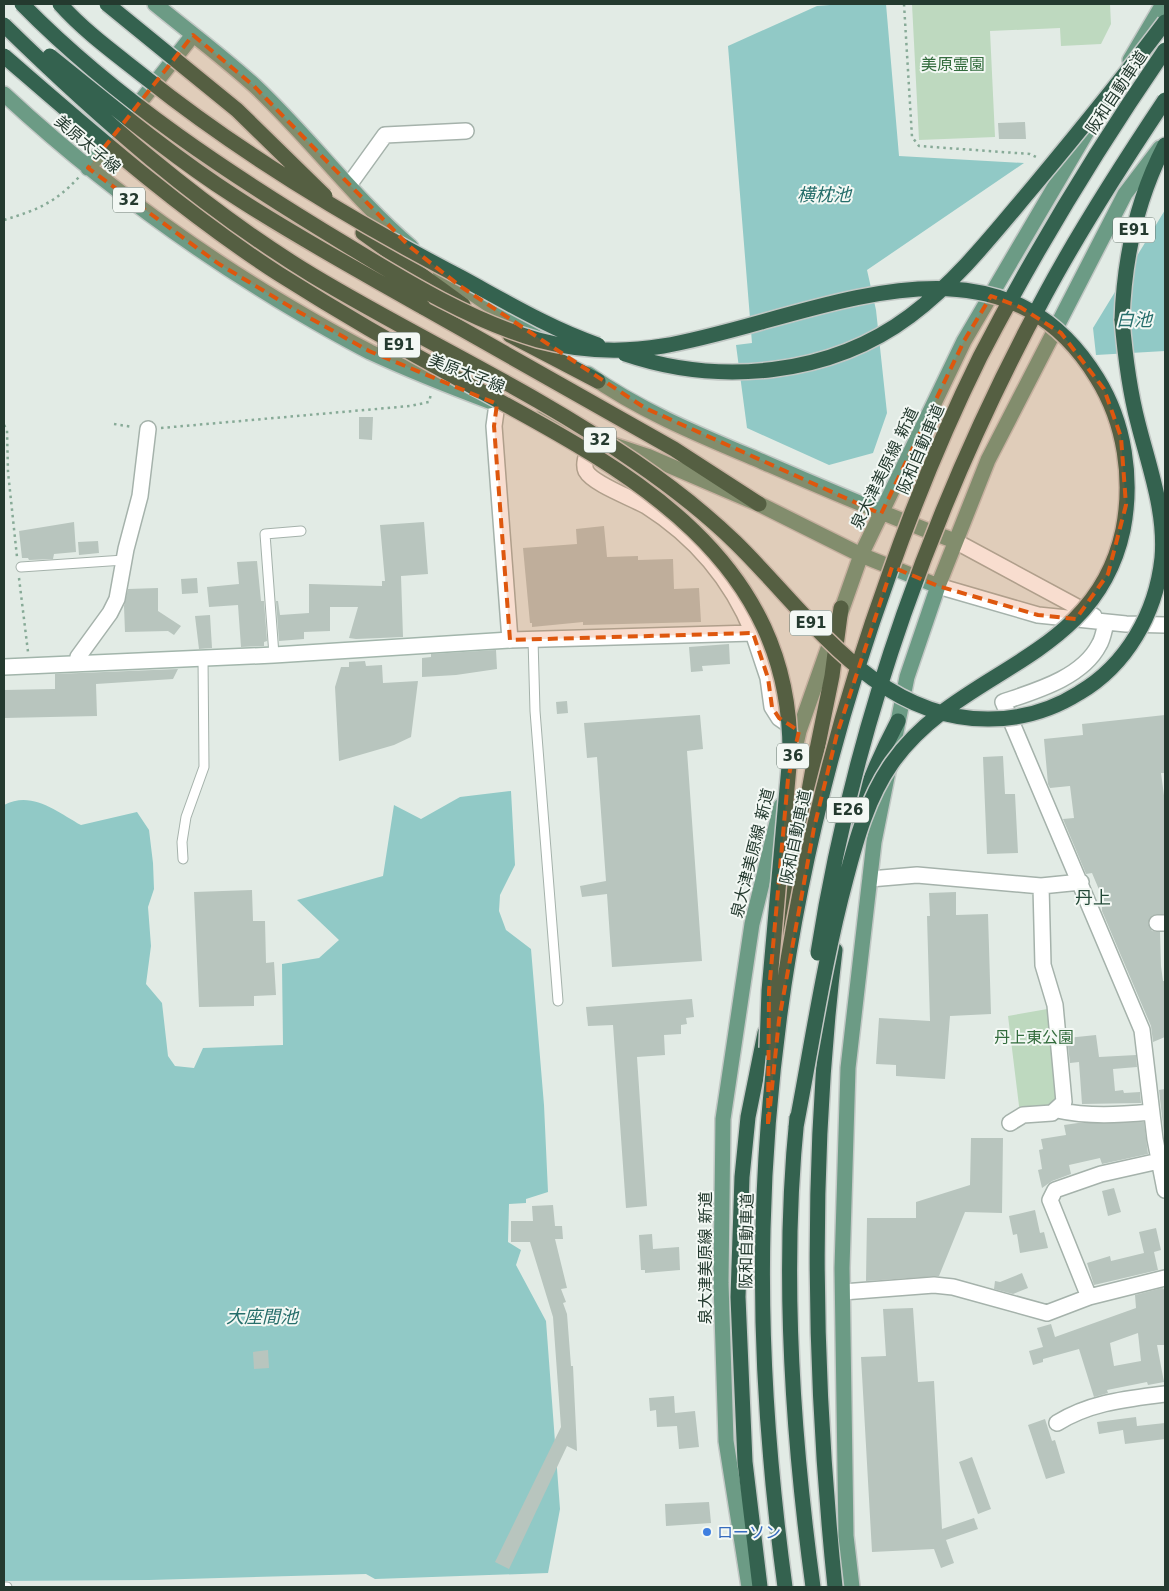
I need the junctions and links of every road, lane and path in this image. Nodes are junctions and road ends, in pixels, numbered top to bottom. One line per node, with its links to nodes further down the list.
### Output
1 (22, 4): 58 (highway, bridge)
2 (60, 4): 8 (highway, bridge)
3 (107, 4): 22 (highway, bridge)
4 (155, 4): 10 (main road)
5 (904, 4): 17 (path)
6 (1163, 4): 29 (main road, 泉大津美原線 新道 / 36)
7 (4, 19): 28 (highway, bridge)
8 (1165, 22)
9 (4, 25): 16 (highway, E91, bridge)
10 (193, 35): 18 (main road); 19 (main road)
11 (1165, 50): 57 (highway, 阪和自動車道 / E26, bridge)
12 (4, 56): 57 (highway, E91, bridge)
13 (4, 94): 18 (main road, 美原太子線 / 32)
14 (1165, 100): 58 (highway, E26, bridge)
15 (466, 131): 19 (street)
16 (1165, 143): 31 (main road)
17 (1038, 158)
18 (88, 168): 20 (path); 21 (main road, 美原太子線 / 32)
19 (350, 185): 22 (main road)
20 (4, 220)
21 (435, 381): 23 (main road, 美原太子線 / 32); 26 (path)
22 (598, 381): 29 (main road)
23 (497, 404): 27 (main road, 美原太子線 / 32); 41 (street)
24 (114, 424): 26 (path)
25 (4, 425): 34 (path)
26 (148, 429): 33 (street)
27 (593, 438): 28 (main road, 美原太子線 / 32); 39 (street)
28 (759, 504): 32 (main road, 美原太子線 / 32)
29 (882, 514): 31 (main road); 32 (main road, 泉大津美原線 新道 / 36)
30 (301, 531): 42 (lane)
31 (955, 541): 35 (main road); 37 (street)
32 (861, 555): 35 (main road, 美原太子線 / 32); 36 (main road, 泉大津美原線 新道 / 36)
33 (124, 560): 34 (lane); 44 (street)
34 (19, 565): 45 (path)
35 (938, 586): 37 (street); 47 (main road)
36 (841, 608): 48 (main road, 泉大津美原線 新道 / 36); 68 (highway)
37 (1106, 622): 38 (street); 51 (street)
38 (1165, 625)
39 (753, 633): 40 (street); 48 (street)
40 (533, 639): 41 (street); 53 (lane)
41 (510, 640): 42 (street)
42 (274, 655): 43 (street)
43 (203, 658): 44 (street); 49 (lane)
44 (77, 663): 45 (street)
45 (29, 666): 46 (street)
46 (4, 667)
47 (898, 721): 50 (main road); 71 (highway)
48 (799, 731): 67 (main road, 泉大津美原線 新道 / 36)
49 (183, 859)
50 (870, 879): 52 (street); 63 (main road)
51 (1081, 882): 52 (street); 55 (street)
52 (1041, 886): 54 (street)
53 (558, 1001)
54 (1057, 1110): 55 (street); 56 (street)
55 (1152, 1112): 59 (street)
56 (1010, 1123)
57 (768, 1126): 69 (highway, 阪和自動車道 / E26, bridge)
58 (796, 1127): 70 (highway, E26, bridge)
59 (1159, 1128): 60 (street)
60 (1159, 1161): 61 (street); 64 (street)
61 (1165, 1190)
62 (1165, 1278): 64 (street)
63 (843, 1292): 64 (street); 72 (main road)
64 (1088, 1298)
65 (1165, 1394): 66 (street)
66 (1057, 1423)
67 (749, 1587)
68 (760, 1587)
69 (784, 1587)
70 (813, 1587)
71 (835, 1587)
72 (852, 1587)

